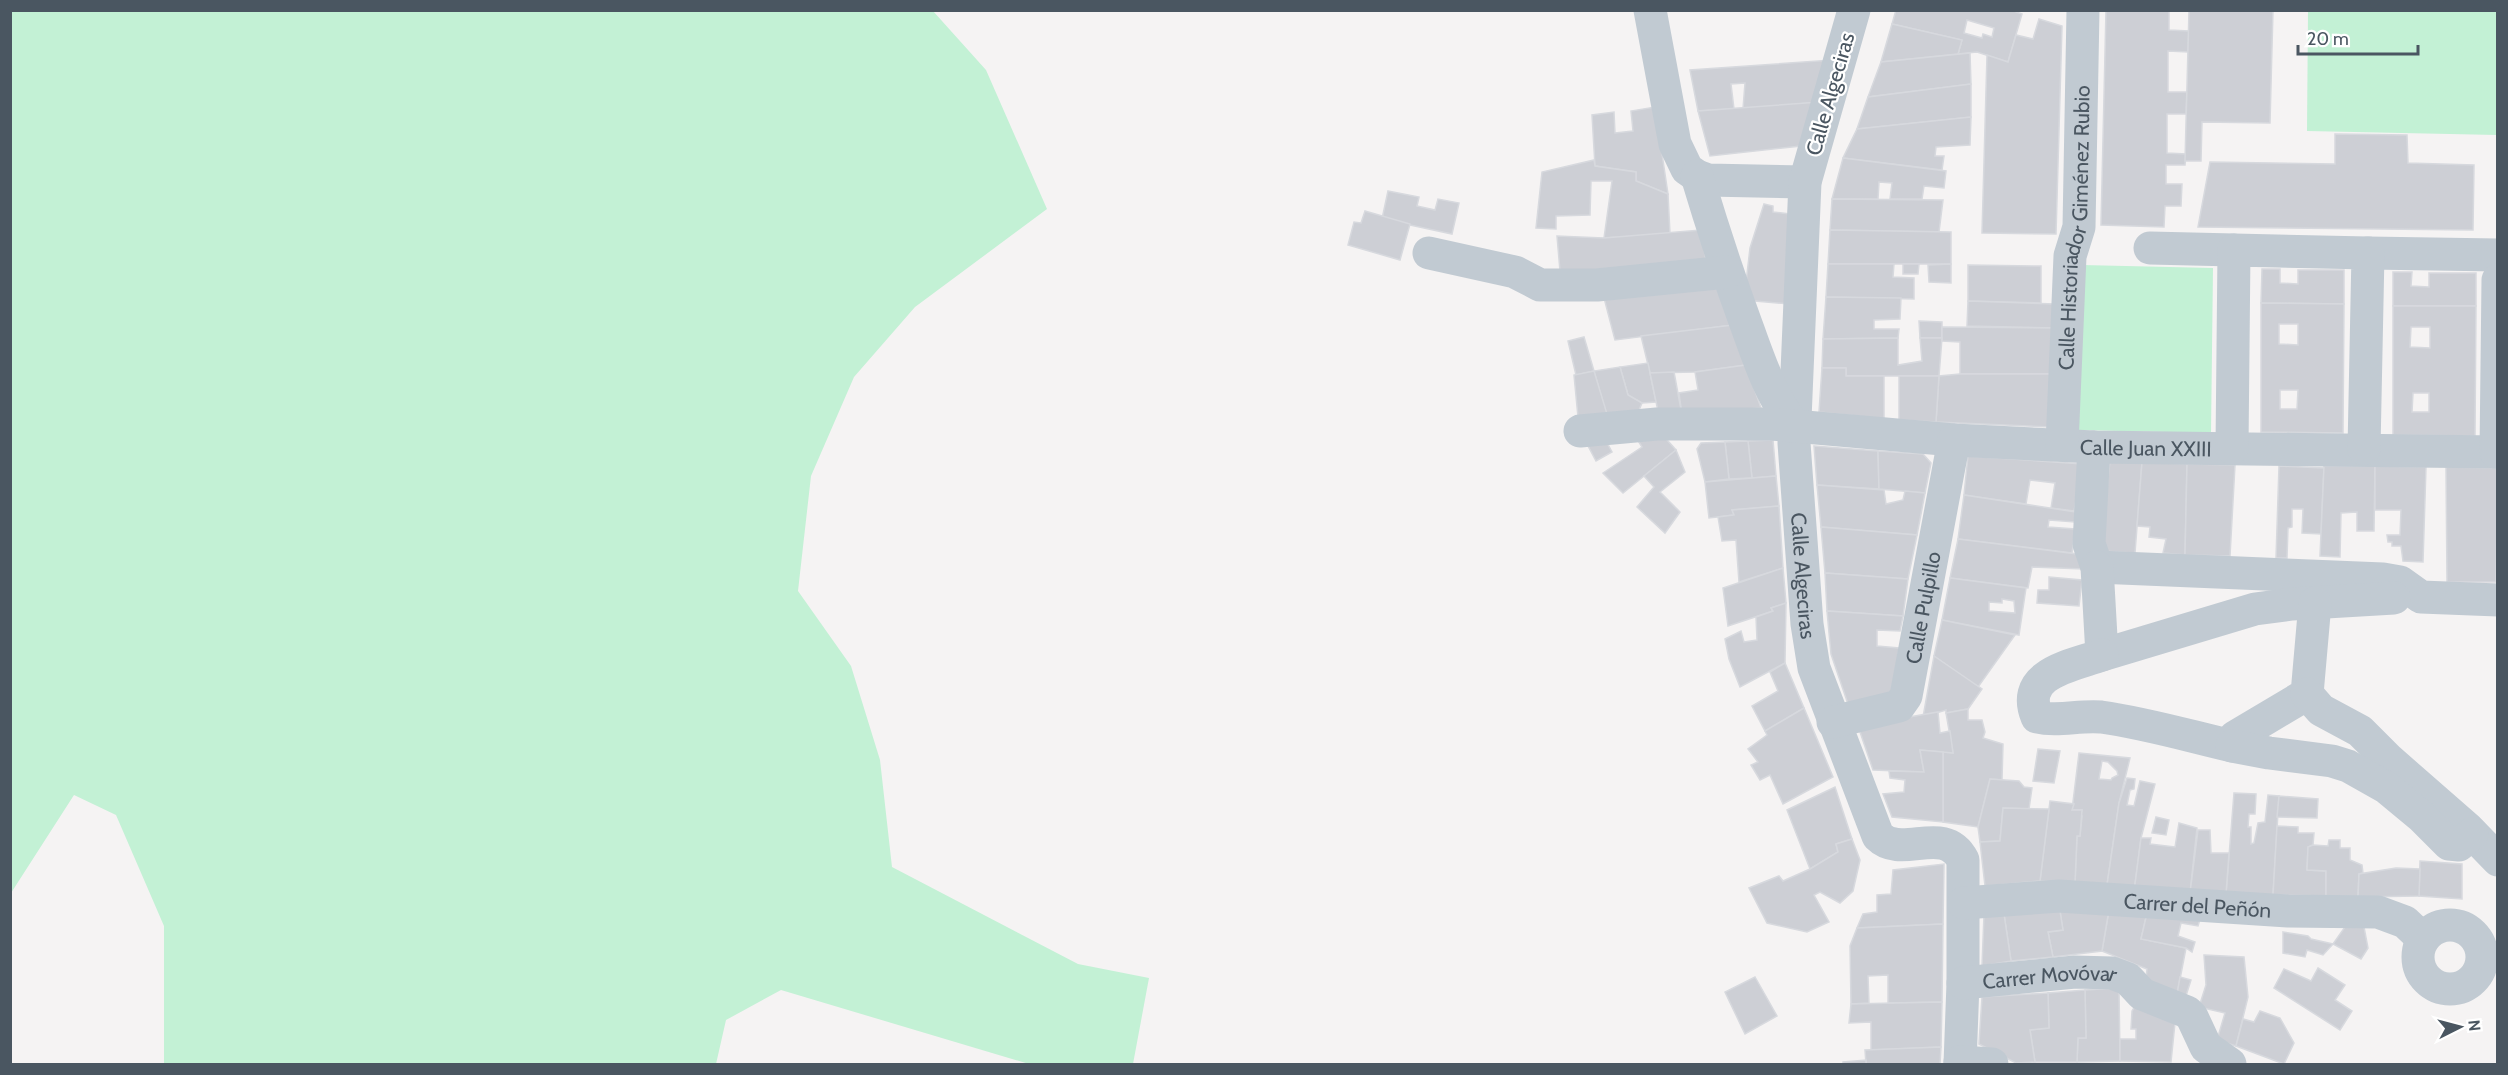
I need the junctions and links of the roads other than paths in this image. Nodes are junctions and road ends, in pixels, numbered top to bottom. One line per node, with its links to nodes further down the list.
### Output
1 (1650, 10): 4 (street)
2 (1854, 10): 5 (street, Calle Algeciras)
3 (2083, 10): 16 (street, Calle Historiador Giménez Rubio)
4 (1697, 176): 5 (street); 11 (street)
5 (1805, 182): 13 (street, Calle Algeciras)
6 (2150, 248): 7 (street)
7 (2234, 250): 8 (street); 18 (street)
8 (2368, 252): 10 (street); 19 (street)
9 (1429, 253): 11 (street)
10 (2498, 255)
11 (1727, 272): 13 (street)
12 (2498, 280): 20 (street)
13 (1795, 427): 14 (street, Calle Juan XXIII); 15 (street, Calle Juan XXIII); 27 (street, Calle Algeciras)
14 (1580, 431)
15 (1954, 440): 16 (street, Calle Juan XXIII); 27 (street, Calle Pulpillo)
16 (2062, 445): 17 (street, Calle Juan XXIII)
17 (2094, 447): 18 (street, Calle Juan XXIII); 21 (street)
18 (2232, 448): 19 (street, Calle Juan XXIII)
19 (2364, 449): 20 (street, Calle Juan XXIII)
20 (2497, 452)
21 (2097, 567): 22 (street); 25 (street)
22 (2421, 597): 23 (street); 24 (street)
23 (2498, 600)
24 (2315, 603): 25 (street); 26 (street)
25 (2102, 655): 28 (street)
26 (2307, 694): 28 (street); 29 (street)
27 (1833, 722): 31 (street, Calle Algeciras)
28 (2232, 746): 29 (street)
29 (2472, 834): 30 (street)
30 (2498, 860)
31 (1964, 903): 32 (street, Carrer del Peñón); 34 (street, Calle Algeciras)
32 (2423, 939): 33 (street); 33 (street)
33 (2490, 951)
34 (1963, 983): 35 (street, Calle Algeciras); 37 (street, Carrer Movóvar)
35 (1960, 1063): 36 (street)
36 (1992, 1065)
37 (2230, 1065)

